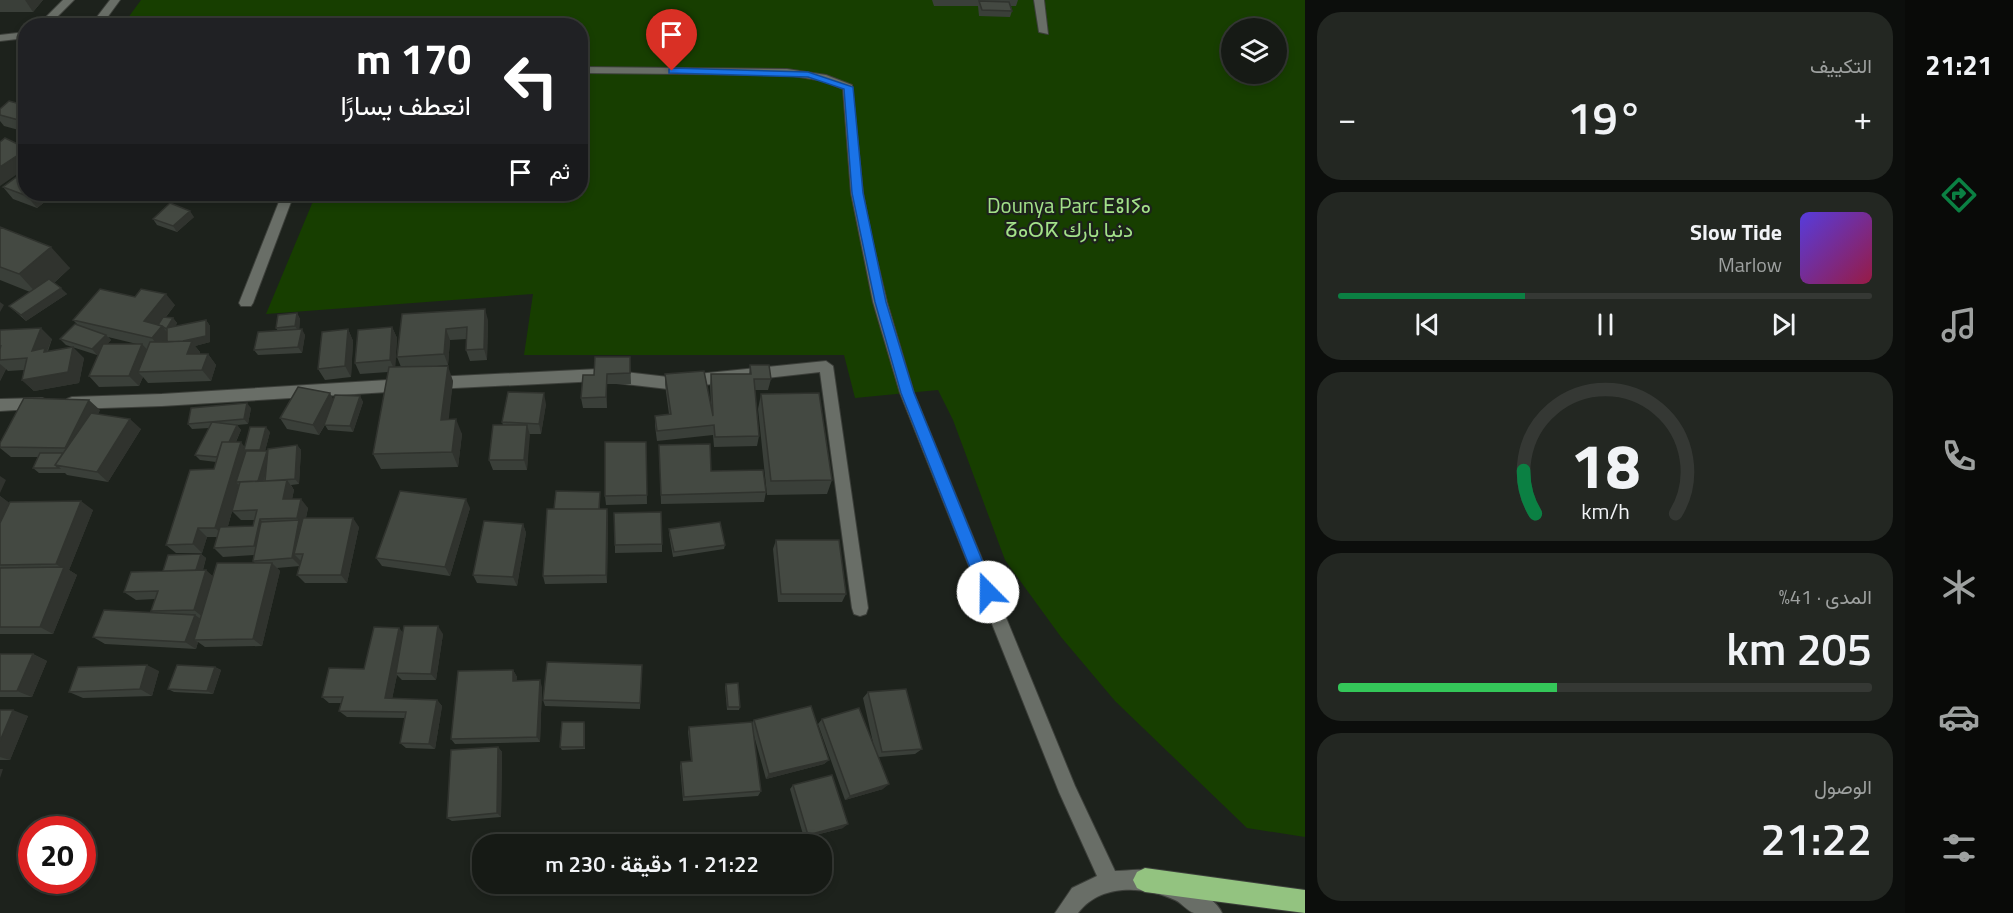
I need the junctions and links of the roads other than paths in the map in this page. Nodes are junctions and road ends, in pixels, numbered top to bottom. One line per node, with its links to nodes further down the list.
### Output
1 (69, 0): 4 (street)
2 (115, 0): 5 (street)
3 (1039, 0): 6 (street)
4 (50, 18)
5 (101, 18)
6 (1044, 32)
7 (18, 36): 8 (street)
8 (0, 38)
9 (588, 70): 14 (street)
10 (285, 201): 11 (street)
11 (246, 303)
12 (0, 405): 13 (street)
13 (860, 608)
14 (1109, 880): 15 (street); 17 (street)
15 (1145, 880): 16 (highway); 18 (street)
16 (1305, 902)
17 (1065, 913)
18 (1212, 913)

